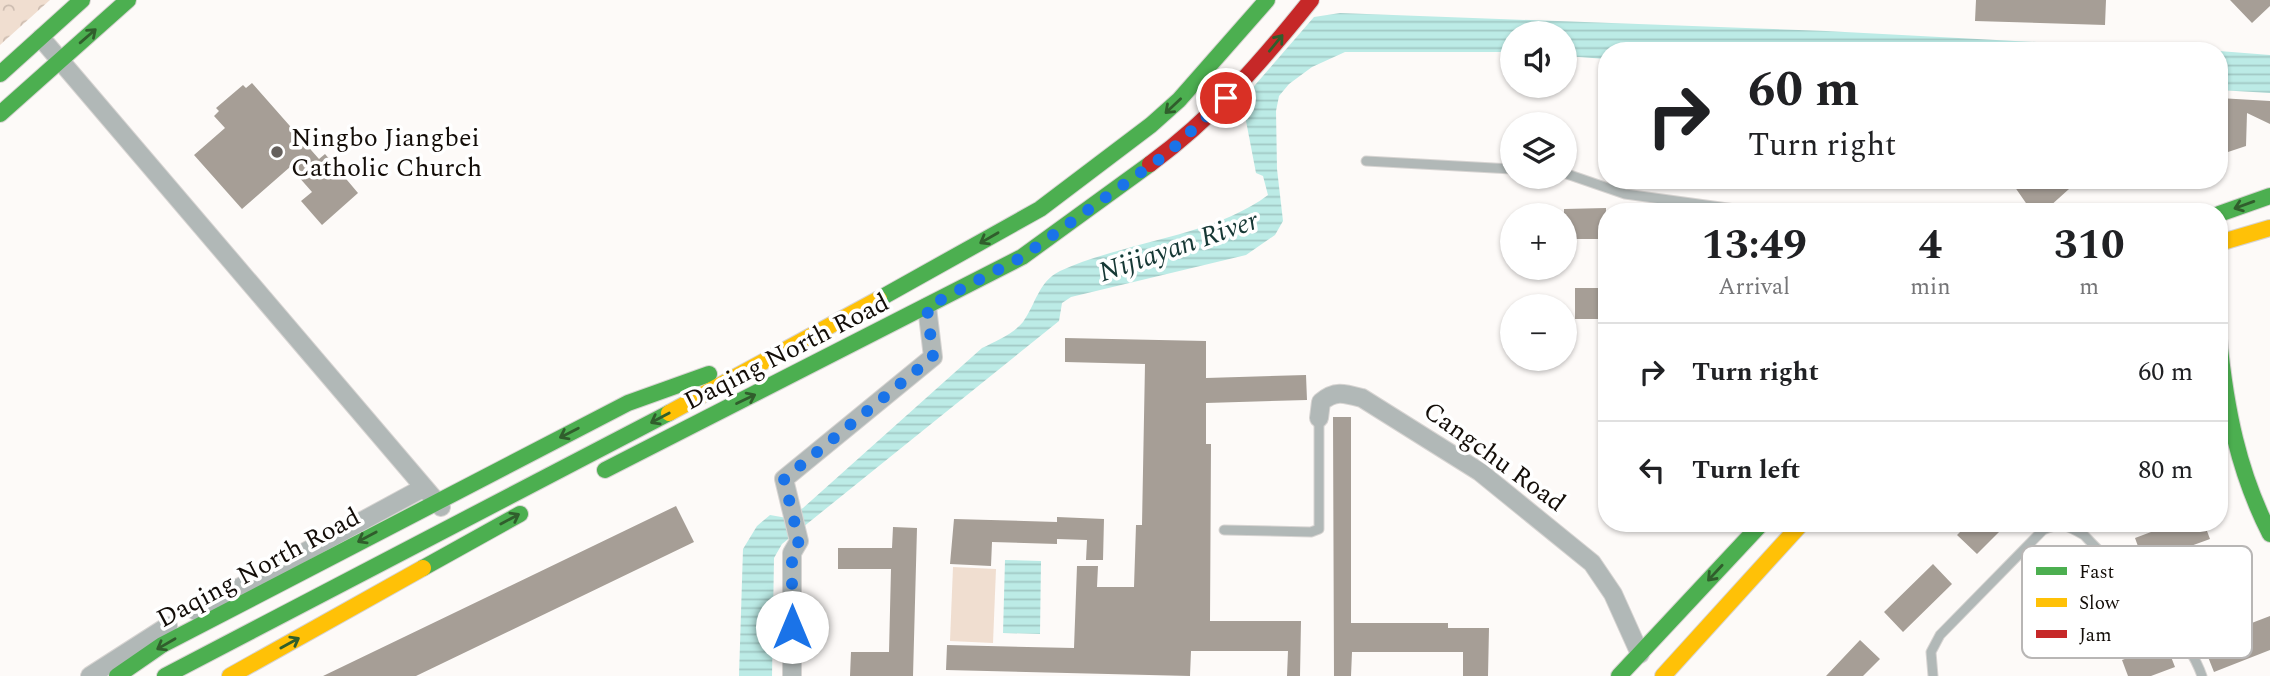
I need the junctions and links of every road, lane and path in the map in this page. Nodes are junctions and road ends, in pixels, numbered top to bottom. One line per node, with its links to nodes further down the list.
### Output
1 (82, 0): 5 (main road)
2 (128, 0): 6 (main road, one-way to 2)
3 (1267, 0): 20 (main road, Daqing North Road, one-way to 20)
4 (1311, 0): 19 (main road, Daqing North Road, one-way to 4)
5 (41, 38): 6 (street); 7 (main road)
6 (60, 60): 8 (main road); 24 (street)
7 (0, 74)
8 (0, 114)
9 (1366, 161): 10 (lane)
10 (1500, 168)
11 (1577, 177): 12 (lane)
12 (1598, 185)
13 (1610, 189): 15 (lane)
14 (2270, 196): 16 (main road, one-way to 16)
15 (1691, 203)
16 (2228, 211)
17 (2270, 228): 18 (main road)
18 (2228, 240)
19 (927, 307): 23 (main road, Daqing North Road, one-way to 19); 44 (street)
20 (768, 361): 25 (main road, Daqing North Road, one-way to 25); 27 (main road, Daqing North Road, one-way to 27)
21 (2228, 407): 33 (main road)
22 (1319, 418): 28 (lane); 38 (street, Cangchu Road)
23 (596, 474)
24 (423, 488): 25 (street); 41 (street)
25 (436, 501): 27 (street); 42 (main road, Daqing North Road, one-way to 42)
26 (536, 505): 34 (main road, one-way to 26)
27 (457, 524): 34 (street); 40 (main road, Daqing North Road)
28 (1224, 530)
29 (1754, 532): 38 (main road, one-way to 38)
30 (1794, 532): 46 (main road)
31 (2041, 532): 35 (lane)
32 (2079, 532): 36 (lane)
33 (2270, 534)
34 (472, 540): 43 (main road, one-way to 34)
35 (2027, 546)
36 (2095, 546)
37 (2022, 551): 47 (lane)
38 (1640, 654): 45 (main road)
39 (2194, 658): 48 (lane)
40 (169, 673)
41 (90, 676)
42 (117, 676)
43 (230, 676)
44 (792, 676)
45 (1619, 676)
46 (1663, 676)
47 (1933, 676)
48 (2202, 676)

